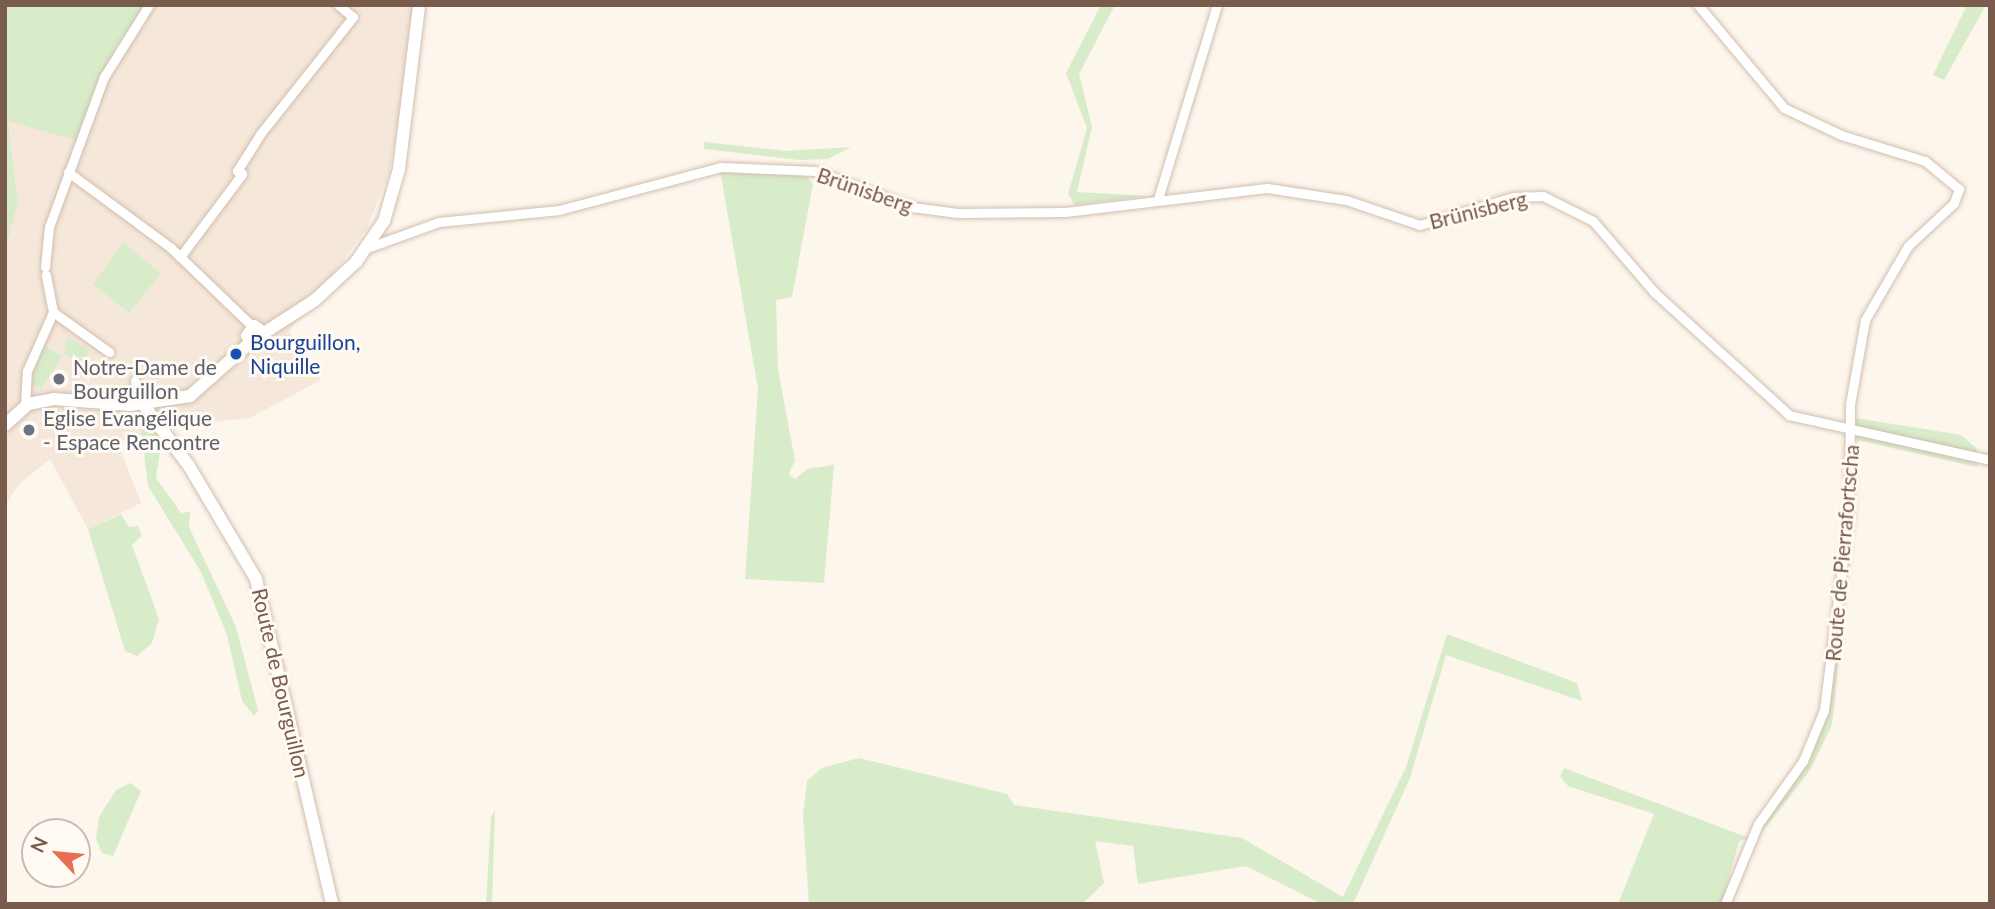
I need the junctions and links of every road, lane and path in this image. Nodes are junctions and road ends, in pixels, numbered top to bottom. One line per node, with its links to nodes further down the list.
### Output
1 (149, 5): 6 (street)
2 (338, 5): 9 (street)
3 (419, 5): 8 (main road)
4 (1217, 5): 7 (street)
5 (1698, 5): 19 (street, Route de Pierrafortscha)
6 (68, 172): 9 (street); 10 (street)
7 (1158, 200): 8 (street, Brünisberg); 19 (street, Brünisberg)
8 (367, 248): 12 (main road)
9 (180, 257): 11 (street)
10 (52, 313): 14 (street); 17 (street)
11 (252, 326): 12 (main road); 13 (main road)
12 (264, 333): 13 (main road)
13 (251, 342): 16 (main road)
14 (109, 352)
15 (135, 381): 16 (street)
16 (143, 404): 17 (main road); 21 (main road, Route de Bourguillon)
17 (25, 406): 18 (main road)
18 (5, 425)
19 (1852, 428): 20 (street, Brünisberg); 22 (street, Route de Pierrafortscha)
20 (1985, 458)
21 (332, 904)
22 (1725, 904)

